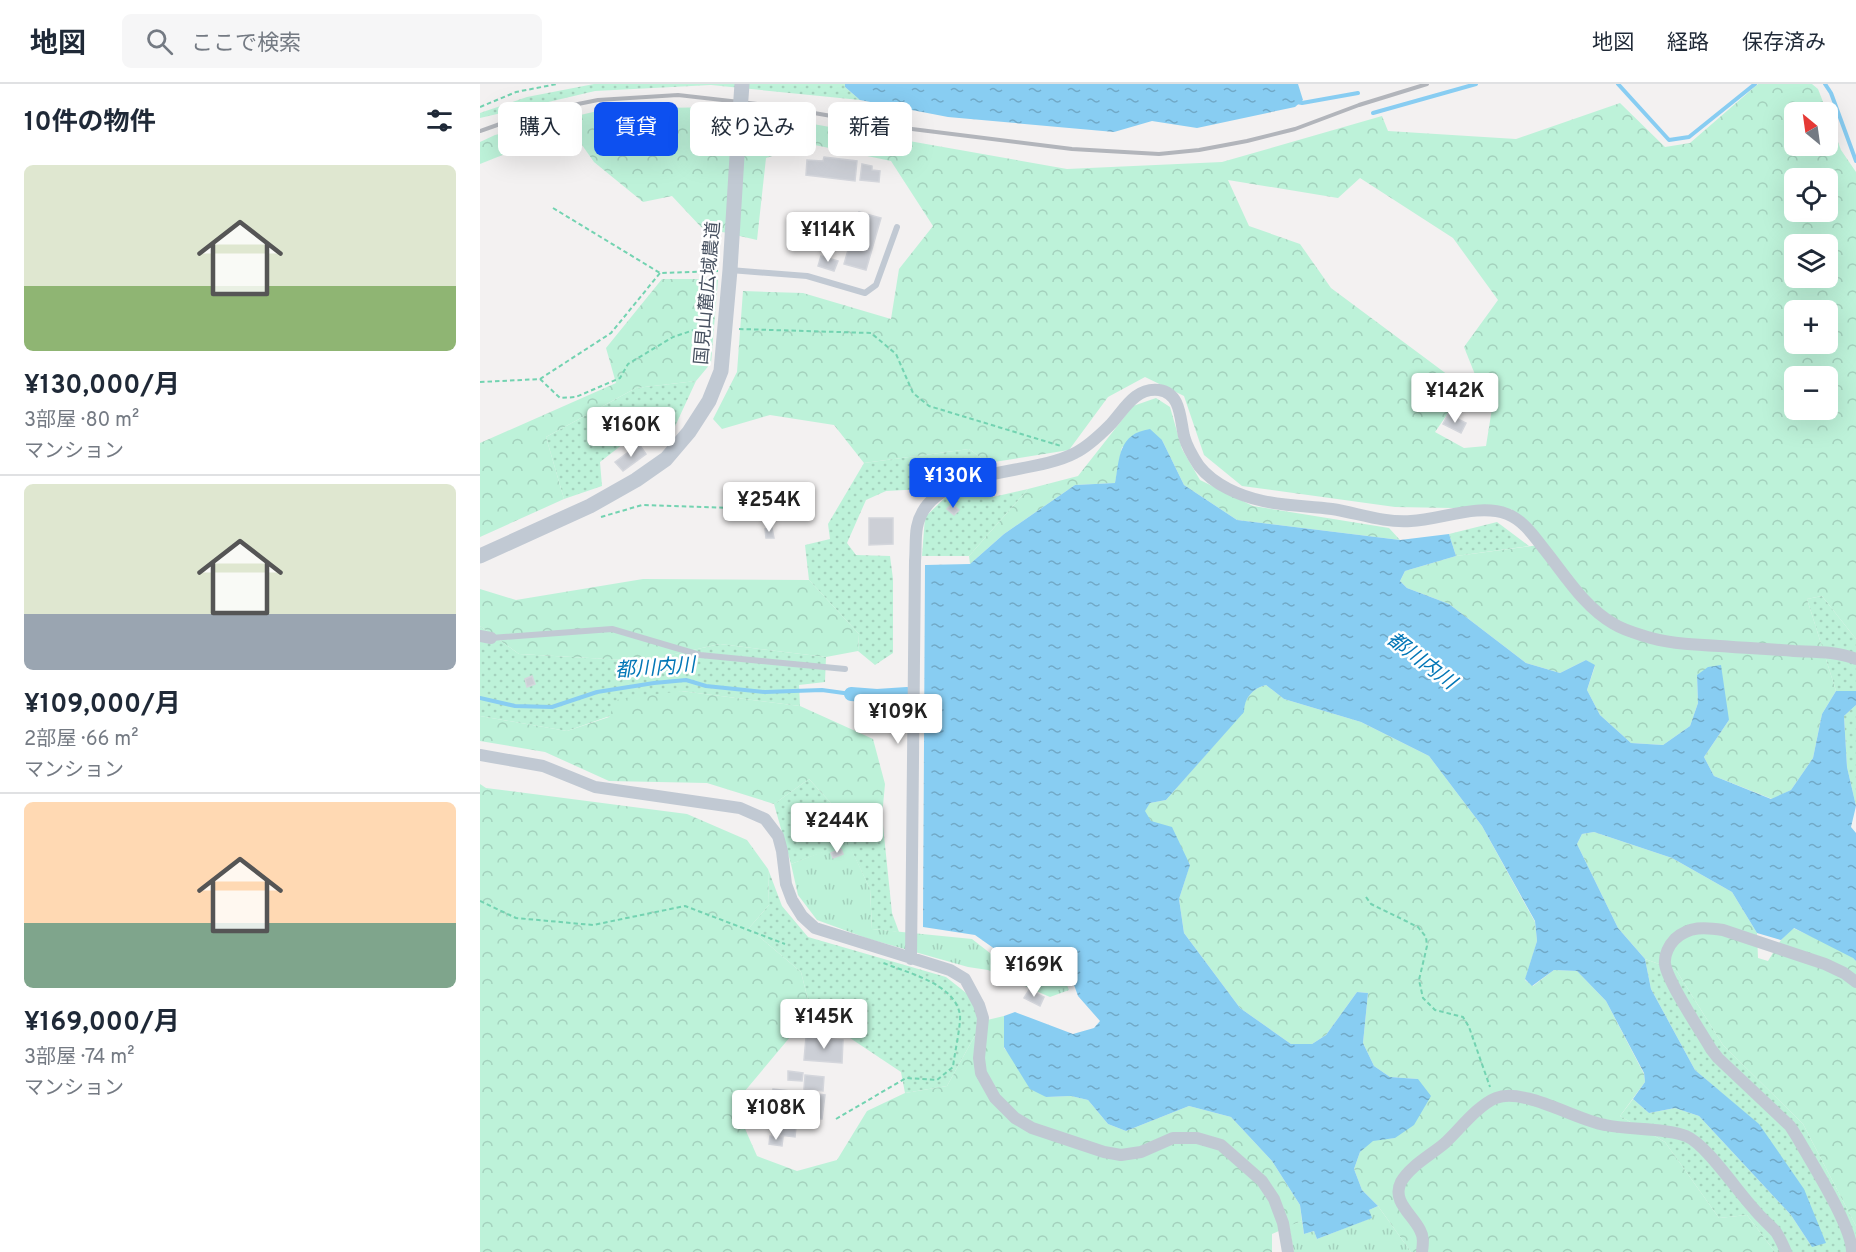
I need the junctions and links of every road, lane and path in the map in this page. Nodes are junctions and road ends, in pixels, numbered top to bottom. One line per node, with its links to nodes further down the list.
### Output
1 (557, 84): 3 (path)
2 (742, 84): 6 (street, 国見山麓広域農道, bridge)
3 (480, 107)
4 (553, 208): 7 (path)
5 (897, 227): 6 (lane)
6 (730, 270): 7 (path); 8 (street, 国見山麓広域農道)
7 (660, 273): 9 (path)
8 (725, 328): 9 (path); 11 (path); 12 (street, 国見山麓広域農道)
9 (540, 379): 10 (path)
10 (480, 382)
11 (1073, 454): 16 (street); 22 (street)
12 (590, 506): 13 (path); 14 (street, 国見山麓広域農道)
13 (763, 509)
14 (480, 556)
15 (485, 637): 17 (lane)
16 (1856, 659)
17 (845, 669)
18 (480, 755): 22 (street)
19 (1366, 897): 25 (path)
20 (480, 901): 21 (path)
21 (785, 944)
22 (911, 959): 27 (street)
23 (880, 962): 26 (path)
24 (1856, 982): 30 (street)
25 (1495, 1098): 28 (street); 29 (street)
26 (836, 1119)
27 (1288, 1252)
28 (1422, 1252)
29 (1786, 1252)
30 (1852, 1252)

